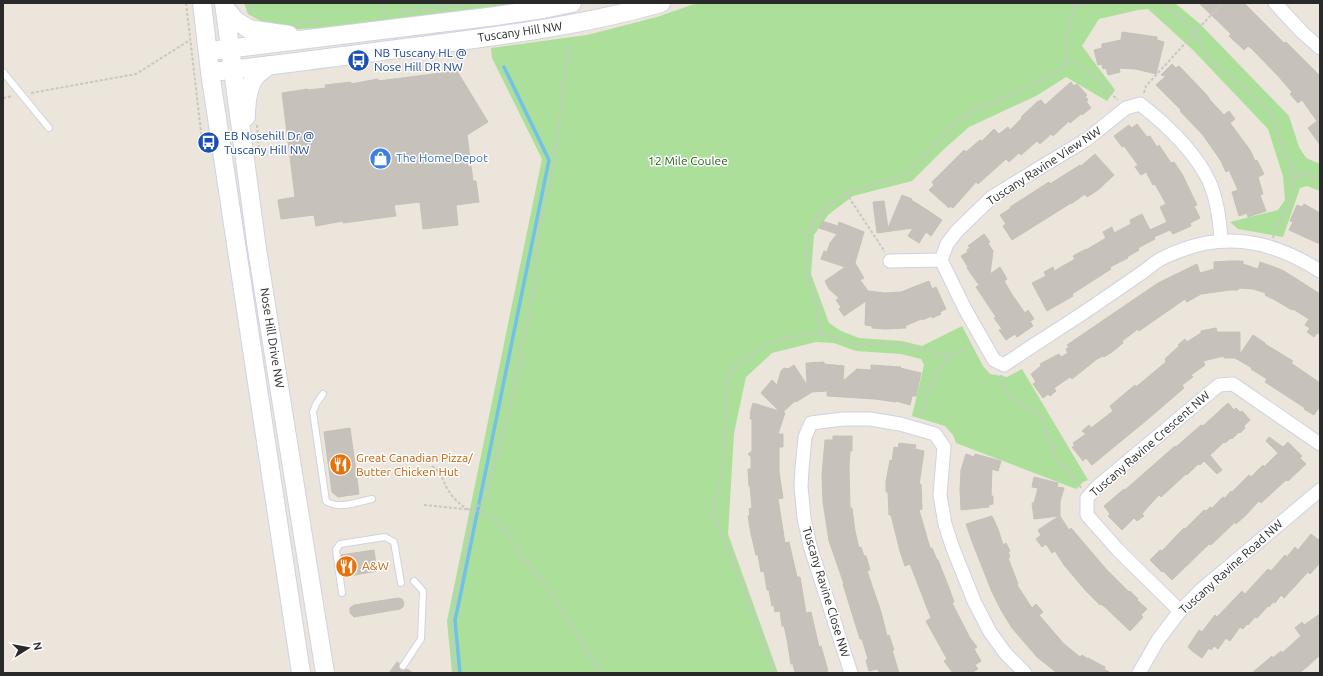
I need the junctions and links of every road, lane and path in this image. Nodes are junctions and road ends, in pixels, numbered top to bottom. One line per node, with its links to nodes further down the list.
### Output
1 (186, 3): 21 (path)
2 (202, 3): 25 (street, Nose Hill Drive NW)
3 (383, 3): 17 (path)
4 (413, 3): 15 (path)
5 (472, 3): 15 (path)
6 (572, 3): 19 (street, Tuscany Hill NW)
7 (661, 3): 27 (street, Tuscany Hill NW)
8 (1075, 3): 14 (path)
9 (1092, 3): 14 (path)
10 (1163, 3): 20 (path)
11 (1222, 3): 20 (path)
12 (1275, 3): 23 (street)
13 (225, 5): 19 (street); 24 (street, Nose Hill Drive NW)
14 (1075, 6): 26 (path)
15 (407, 11): 16 (path)
16 (400, 12)
17 (378, 15)
18 (294, 23): 19 (path)
19 (325, 29): 24 (street, Tuscany Hill NW)
20 (1194, 33): 33 (path); 39 (path)
21 (190, 40): 31 (path); 37 (path)
22 (570, 43): 63 (path)
23 (1320, 48)
24 (230, 49): 25 (street, Tuscany Hill NW); 28 (street, Nose Hill Drive NW)
25 (207, 51): 30 (street, Nose Hill Drive NW)
26 (1067, 60): 34 (path); 44 (path)
27 (269, 65): 28 (street, Tuscany Hill NW); 43 (street)
28 (233, 70): 30 (street, Tuscany Hill NW); 43 (street, Nose Hill Drive NW)
29 (3, 72): 31 (lane)
30 (210, 72): 69 (street, Nose Hill Drive NW)
31 (22, 95): 32 (path); 36 (lane)
32 (3, 98)
33 (1140, 104): 34 (street, Tuscany Ravine View NW); 45 (street)
34 (1126, 108): 47 (street, Tuscany Ravine View NW)
35 (257, 125): 38 (path)
36 (49, 128)
37 (203, 149)
38 (260, 152)
39 (1290, 165): 40 (path); 42 (path)
40 (1303, 173): 41 (path); 42 (path)
41 (1320, 179)
42 (1291, 185): 46 (path)
43 (248, 186): 70 (street, Nose Hill Drive NW)
44 (846, 193): 48 (path); 50 (path)
45 (1221, 241): 46 (street); 53 (street)
46 (1271, 246): 49 (street)
47 (941, 260): 48 (street); 51 (street)
48 (890, 261)
49 (1320, 271)
50 (821, 333): 52 (path); 73 (path)
51 (982, 340): 52 (path); 53 (street)
52 (950, 356): 55 (path)
53 (1004, 365): 59 (path)
54 (323, 394): 60 (lane)
55 (917, 429): 74 (street, Tuscany Ravine Close NW); 75 (street, Tuscany Ravine Close NW)
56 (1320, 444): 59 (street, Tuscany Ravine Crescent NW)
57 (432, 466): 62 (path)
58 (1320, 490): 67 (street, Tuscany Ravine Road NW)
59 (1087, 498): 67 (street, Tuscany Ravine Crescent NW)
60 (372, 499)
61 (424, 505): 62 (path)
62 (470, 510): 63 (path)
63 (474, 510): 71 (path); 72 (path)
64 (414, 581): 68 (lane)
65 (401, 583): 66 (lane)
66 (342, 593)
67 (1180, 611): 76 (street, Tuscany Ravine Road NW)
68 (403, 666)
69 (301, 673)
70 (325, 673)
71 (455, 673)
72 (601, 673)
73 (774, 673)
74 (851, 673)
75 (1025, 673)
76 (1139, 673)

